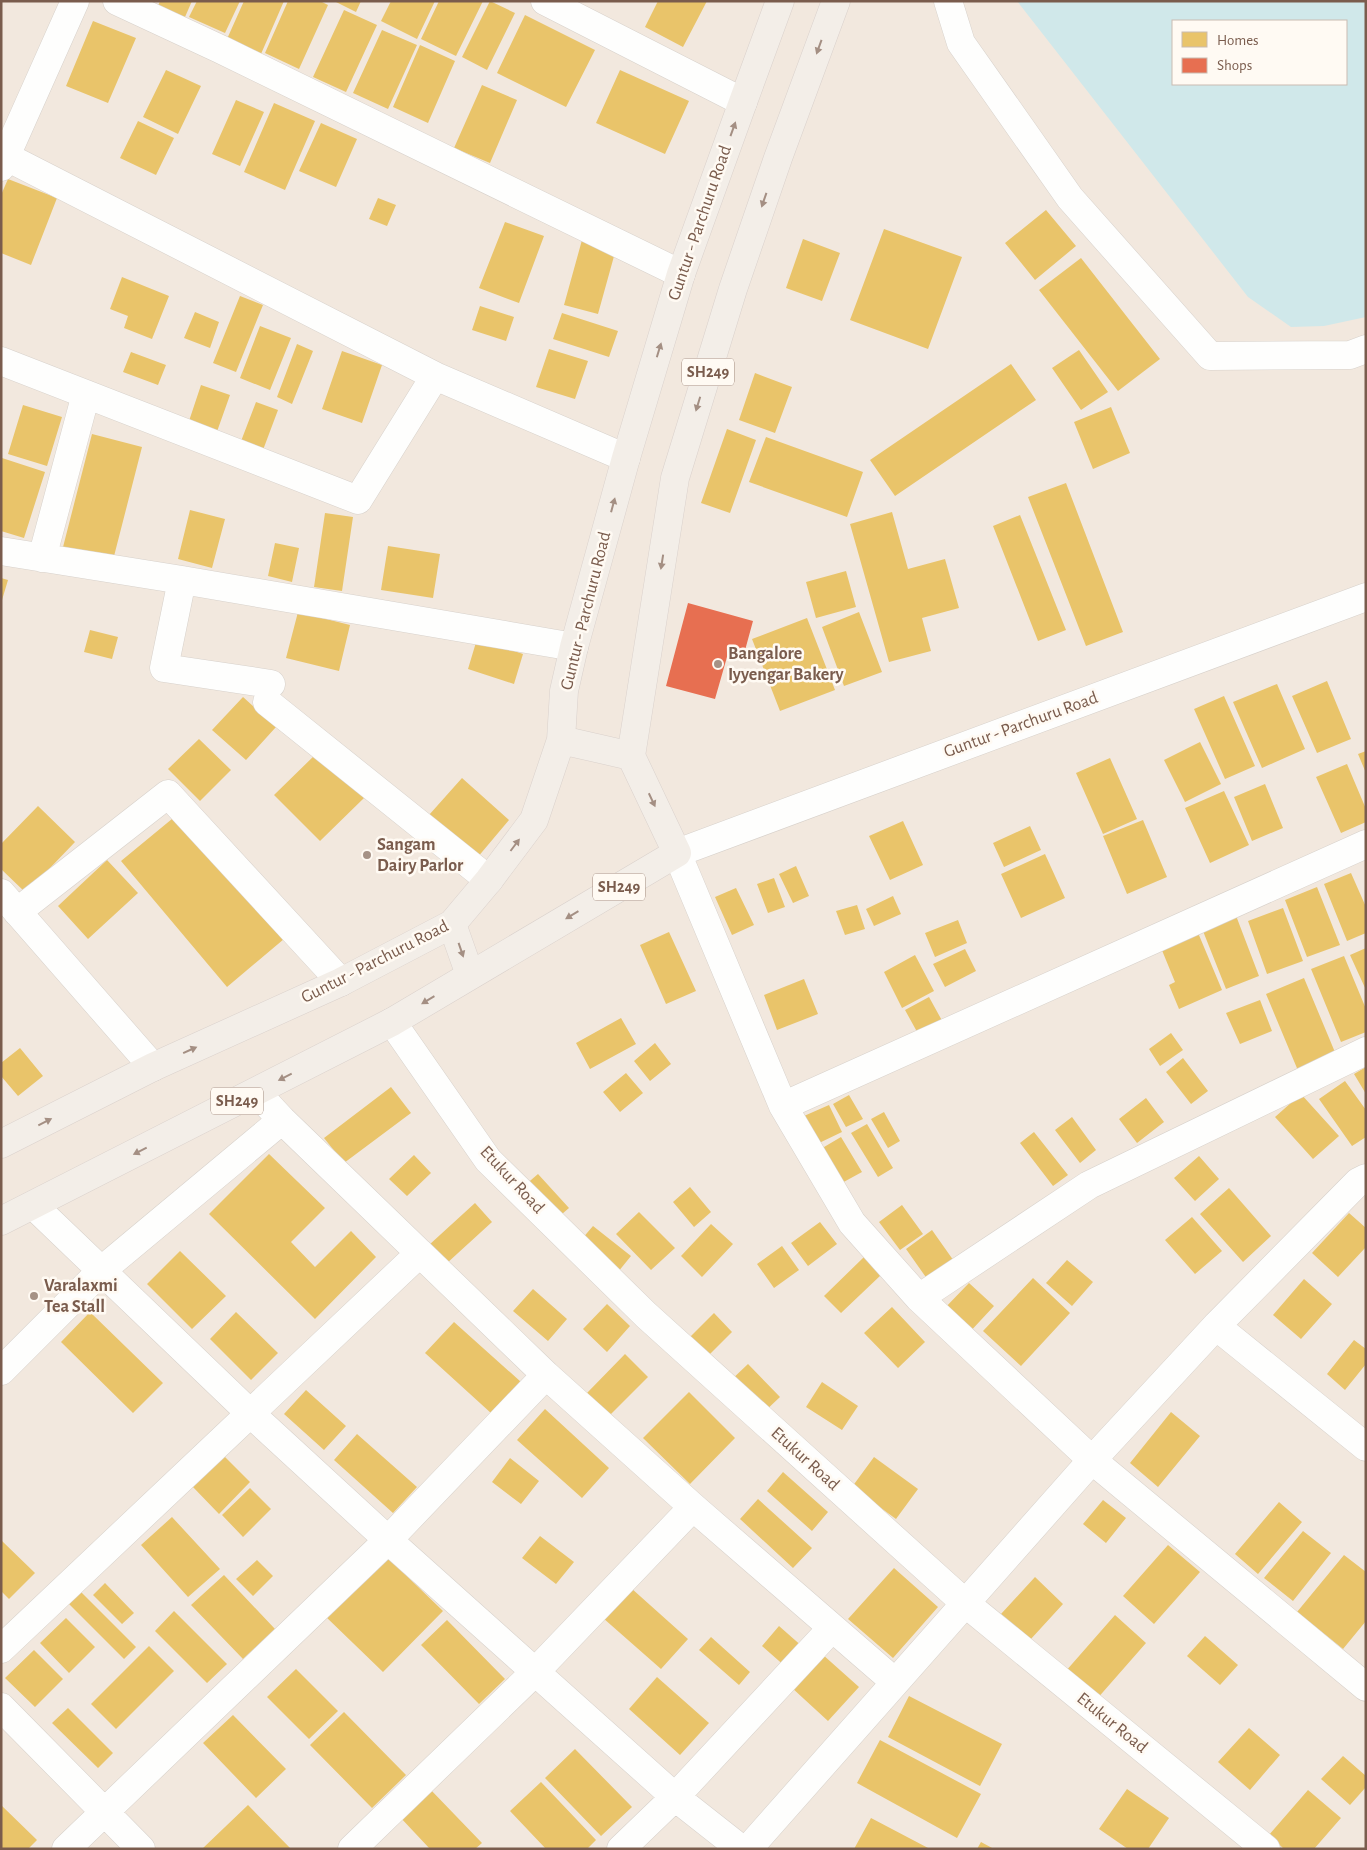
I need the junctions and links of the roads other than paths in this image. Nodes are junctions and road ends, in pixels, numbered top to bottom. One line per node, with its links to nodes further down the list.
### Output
1 (75, 1): 8 (street)
2 (117, 1): 9 (street)
3 (545, 1): 7 (street)
4 (780, 1): 7 (main road, Guntur - Parchuru Road / SH249)
5 (836, 1): 21 (main road, SH249, one-way to 21)
6 (948, 1): 10 (street)
7 (743, 102): 9 (main road, Guntur - Parchuru Road / SH249, one-way to 7)
8 (3, 159): 12 (street)
9 (682, 274): 14 (main road, Guntur - Parchuru Road / SH249, one-way to 9)
10 (1366, 349)
11 (1, 361): 13 (street)
12 (435, 376): 13 (street); 14 (street)
13 (86, 394): 16 (street)
14 (626, 458): 19 (main road, Guntur - Parchuru Road / SH249, one-way to 14)
15 (1, 551): 16 (street)
16 (42, 558): 17 (street)
17 (182, 580): 19 (street); 24 (street)
18 (1366, 597): 23 (street, Guntur - Parchuru Road)
19 (574, 647): 20 (main road, Guntur - Parchuru Road / SH249)
20 (562, 740): 21 (main road); 24 (main road, Guntur - Parchuru Road / SH249, one-way to 20)
21 (631, 756): 23 (main road, one-way to 23)
22 (1366, 844): 33 (street)
23 (677, 853): 27 (main road, Guntur - Parchuru Road / SH249, one-way to 27); 33 (street)
24 (489, 880): 26 (main road, Guntur - Parchuru Road / SH249)
25 (9, 902): 28 (street); 31 (street)
26 (452, 924): 27 (main road, one-way to 27); 28 (main road, Guntur - Parchuru Road / SH249)
27 (470, 975): 29 (main road, Guntur - Parchuru Road / SH249, one-way to 29)
28 (341, 982): 31 (main road, Guntur - Parchuru Road / SH249, one-way to 28)
29 (392, 1022): 32 (main road, Guntur - Parchuru Road / SH249, one-way to 32); 50 (street, Etukur Road)
30 (1366, 1051): 41 (street)
31 (153, 1067): 35 (main road, Guntur - Parchuru Road / SH249, one-way to 31)
32 (256, 1092): 34 (street); 37 (main road, Guntur - Parchuru Road / SH249, one-way to 37)
33 (783, 1106): 41 (street)
34 (282, 1120): 39 (street); 40 (street)
35 (1, 1144)
36 (1363, 1183): 42 (street)
37 (34, 1206): 38 (main road, Guntur - Parchuru Road / SH249); 40 (street)
38 (1, 1221)
39 (420, 1252): 44 (street); 45 (street)
40 (102, 1270): 43 (street); 45 (street)
41 (919, 1298): 47 (street)
42 (1216, 1326): 46 (street); 47 (street)
43 (1, 1371)
44 (546, 1374): 48 (street); 49 (street)
45 (251, 1414): 49 (street); 52 (street)
46 (1366, 1447)
47 (1092, 1460): 50 (street); 55 (street)
48 (693, 1507): 51 (street); 53 (street)
49 (388, 1540): 53 (street); 58 (street)
50 (965, 1603): 54 (street); 65 (street, Etukur Road)
51 (832, 1628): 54 (street); 57 (street)
52 (1, 1649)
53 (536, 1672): 57 (street); 61 (street)
54 (895, 1682): 64 (street)
55 (1366, 1687)
56 (1, 1706): 58 (street)
57 (675, 1797): 62 (street); 63 (street)
58 (104, 1812): 59 (street); 60 (street)
59 (66, 1849)
60 (141, 1849)
61 (352, 1849)
62 (621, 1849)
63 (741, 1849)
64 (748, 1849)
65 (1266, 1849)

